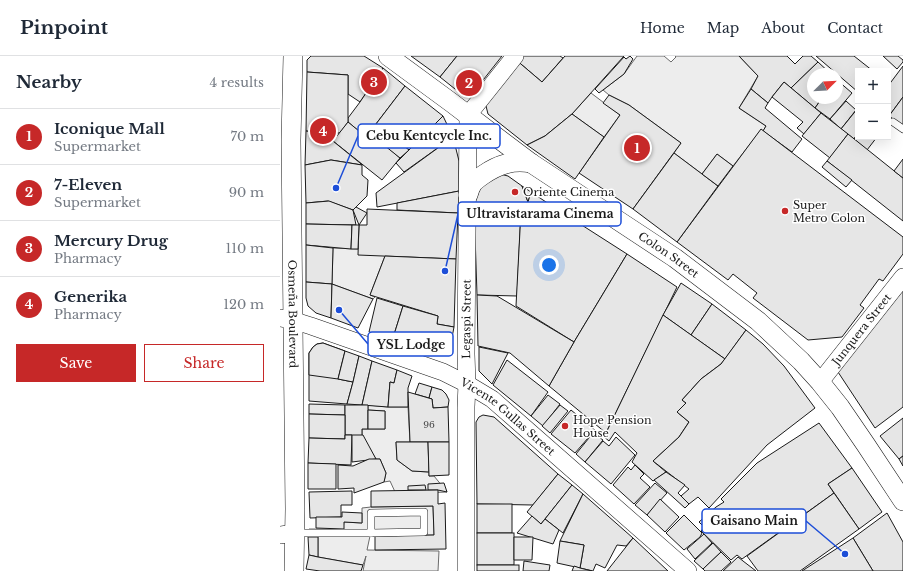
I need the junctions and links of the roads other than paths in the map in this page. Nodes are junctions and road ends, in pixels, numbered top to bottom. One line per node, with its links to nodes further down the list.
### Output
1 (293, 56): 10 (main road, Osmeña Boulevard)
2 (388, 56): 4 (main road, Colon Street)
3 (515, 56): 4 (street)
4 (468, 116): 7 (main road, Colon Street); 8 (street, Legaspi Street)
5 (893, 122): 6 (lane)
6 (903, 129)
7 (531, 163): 8 (main road); 11 (main road, Colon Street)
8 (468, 194): 12 (street, Legaspi Street)
9 (903, 277): 11 (street, Junquera Street)
10 (286, 319): 12 (street, Vicente Gullas Street); 15 (main road, Osmeña Boulevard)
11 (820, 382): 13 (main road, Colon Street)
12 (467, 384): 17 (street, Legaspi Street); 18 (street, Vicente Gullas Street)
13 (903, 501)
14 (371, 533): 14 (lane); 15 (lane)
15 (287, 534): 16 (main road, Osmeña Boulevard)
16 (294, 571)
17 (466, 571)
18 (688, 571)

